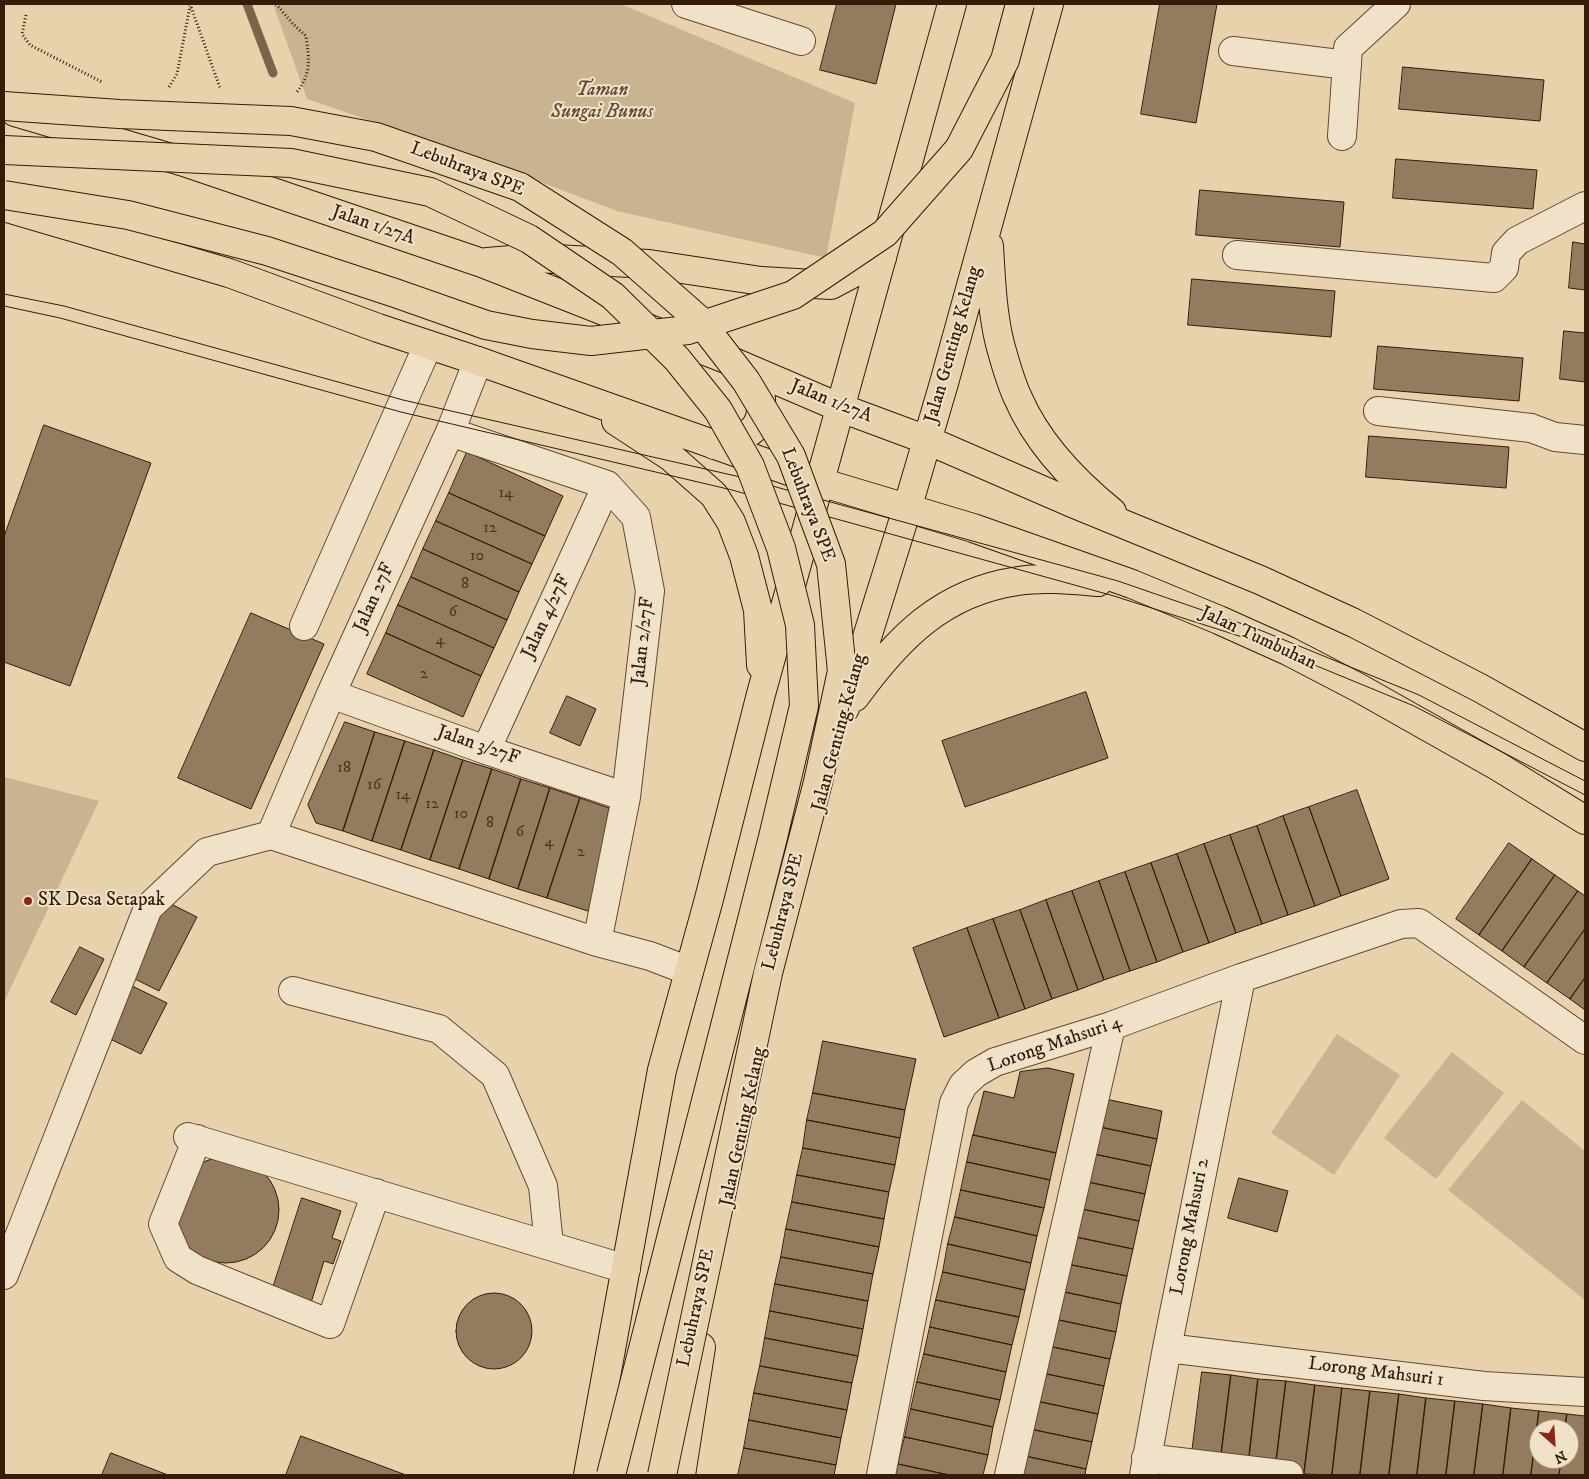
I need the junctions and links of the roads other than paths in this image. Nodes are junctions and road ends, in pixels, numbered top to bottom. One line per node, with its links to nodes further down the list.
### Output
1 (686, 4): 6 (street)
2 (952, 4): 17 (main road)
3 (1020, 4): 12 (main road, bridge)
4 (1049, 4): 15 (main road, Jalan Genting Kelang)
5 (1396, 4): 8 (street)
6 (801, 42)
7 (1233, 51): 8 (street)
8 (1347, 65): 10 (street)
9 (4, 108): 18 (main road, Jalan 1/27A); 58 (main road, Lebuhraya SPE, bridge)
10 (1342, 136)
11 (4, 150): 57 (main road, Lebuhraya SPE, bridge)
12 (4, 195)
13 (1585, 206): 16 (street)
14 (4, 207): 19 (main road)
15 (988, 227): 26 (main road, Jalan Genting Kelang); 32 (main road)
16 (1237, 255)
17 (882, 258): 18 (main road); 23 (main road)
18 (482, 262): 21 (main road, Jalan 1/27A)
19 (428, 345): 20 (main road); 34 (street)
20 (478, 362): 22 (main road); 25 (street, Jalan 27F)
21 (736, 363): 23 (main road, Jalan 1/27A); 28 (main road, Jalan 1/27A)
22 (562, 391): 28 (main road); 36 (main road)
23 (841, 408): 26 (main road, Jalan 1/27A); 29 (main road)
24 (1378, 411): 27 (street)
25 (450, 432): 30 (street, Jalan 2/27F); 35 (street, Jalan 27F)
26 (927, 440): 31 (main road, Jalan Genting Kelang); 32 (main road)
27 (1585, 440)
28 (714, 445): 29 (main road)
29 (820, 482): 31 (main road); 36 (main road)
30 (607, 485): 39 (street, Jalan 4/27F); 40 (street, Jalan 2/27F)
31 (907, 509): 33 (main road, Jalan Tumbuhan); 37 (main road, Jalan Genting Kelang)
32 (1130, 527): 38 (main road)
33 (1132, 584): 37 (main road); 41 (main road, Jalan Tumbuhan)
34 (304, 626)
35 (331, 694): 39 (street, Jalan 3/27F); 42 (street, Jalan 27F)
36 (762, 694): 44 (main road)
37 (844, 712): 59 (main road, Jalan Genting Kelang)
38 (1585, 747)
39 (486, 750): 40 (street, Jalan 3/27F)
40 (626, 797): 43 (street, Jalan 2/27F)
41 (1585, 820)
42 (271, 835): 43 (street); 52 (street)
43 (597, 942): 44 (street)
44 (689, 971): 51 (main road)
45 (1241, 978): 47 (street, Lorong Mahsuri 4); 48 (street, Lorong Mahsuri 4); 53 (street, Lorong Mahsuri 2)
46 (293, 991): 50 (street)
47 (1111, 1026): 60 (street, Lorong Mahsuri 4); 61 (street)
48 (1585, 1040)
49 (376, 1193): 49 (street); 50 (street)
50 (549, 1245): 51 (street)
51 (626, 1269): 56 (main road)
52 (4, 1275)
53 (1167, 1348): 54 (street, Lorong Mahsuri 1); 55 (street, Lorong Mahsuri 2)
54 (1585, 1392)
55 (1145, 1467): 62 (street)
56 (588, 1475)
57 (611, 1475)
58 (662, 1475)
59 (681, 1475)
60 (882, 1475)
61 (1009, 1475)
62 (1289, 1475)

